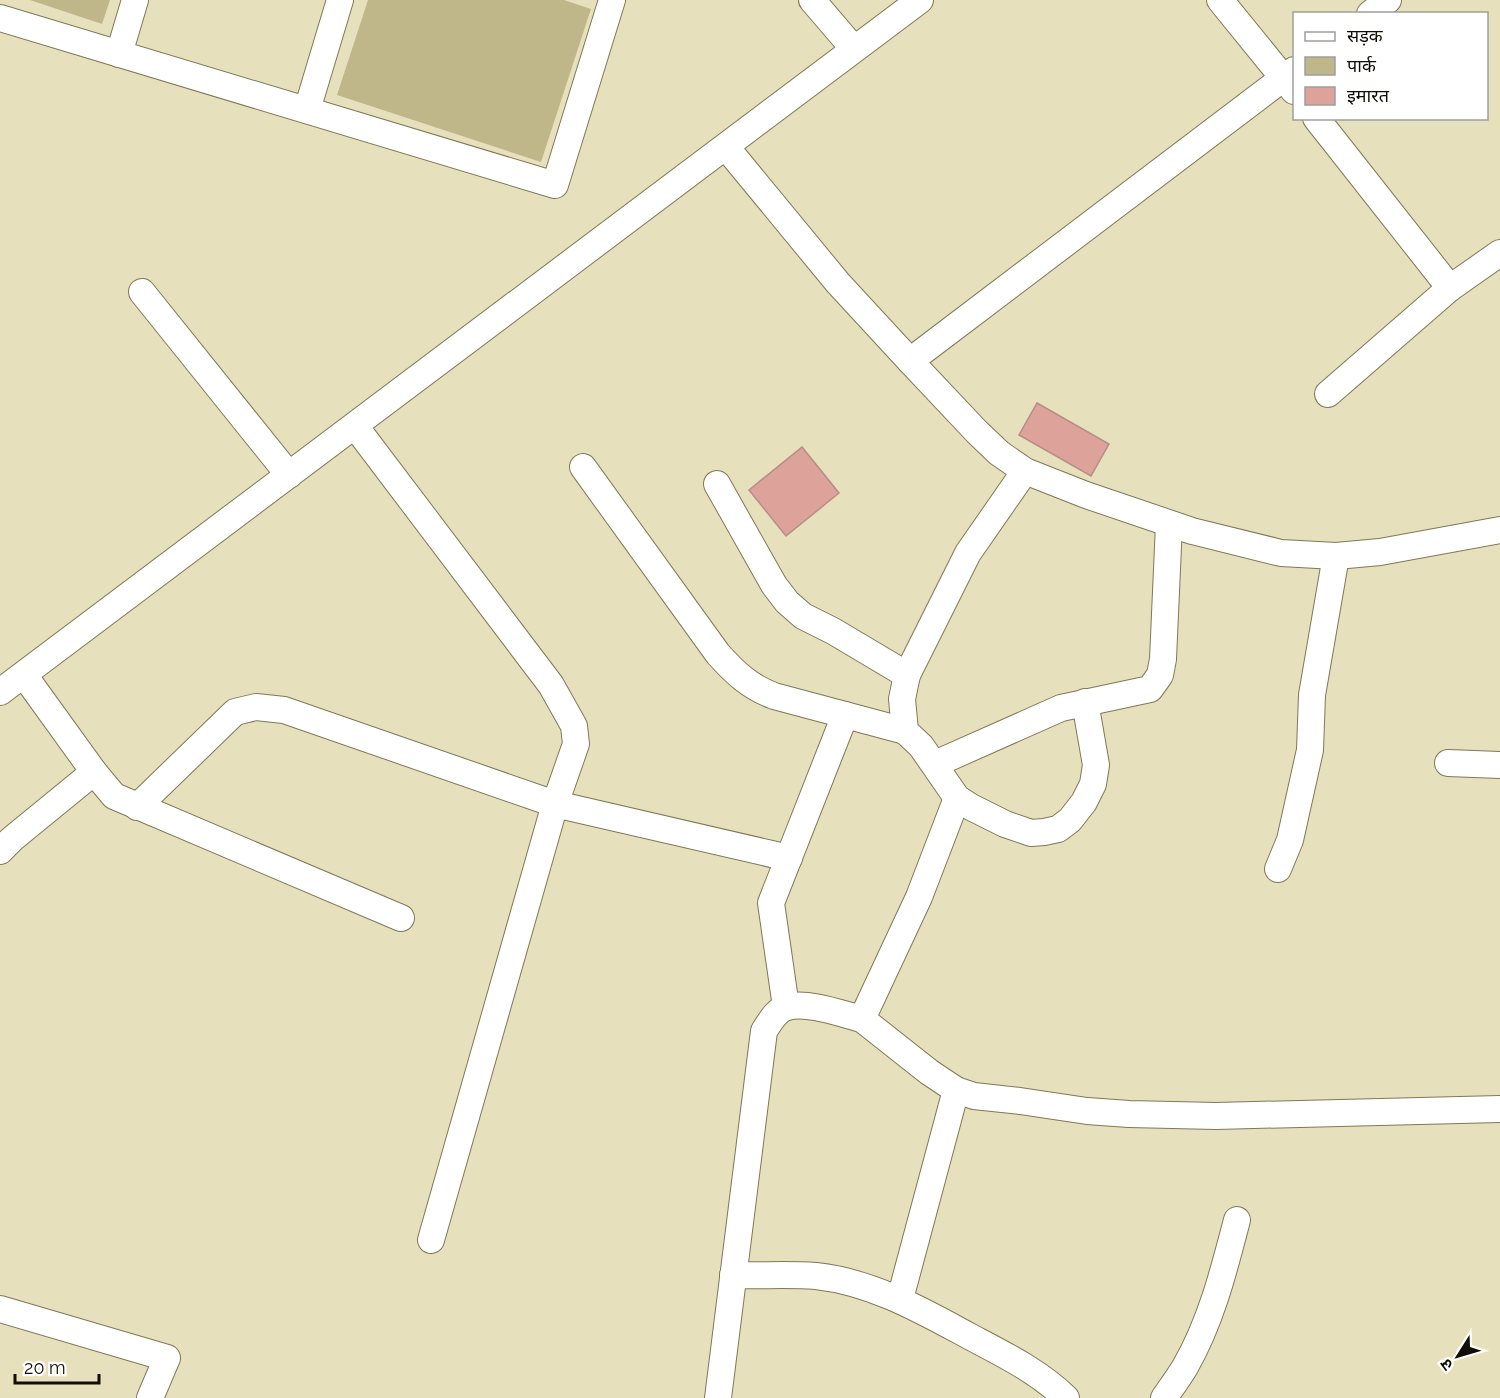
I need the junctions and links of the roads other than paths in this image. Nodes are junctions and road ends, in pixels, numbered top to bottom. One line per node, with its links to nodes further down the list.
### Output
1 (135, 0): 11 (street)
2 (340, 0): 13 (street)
3 (612, 0): 13 (street)
4 (812, 0): 10 (street)
5 (920, 0): 10 (street)
6 (1221, 0): 12 (street)
7 (1388, 0): 8 (street)
8 (1373, 12)
9 (0, 18): 11 (street)
10 (854, 49): 15 (street)
11 (119, 54): 13 (street)
12 (1291, 80): 19 (street)
13 (307, 110)
14 (1318, 120): 17 (street)
15 (726, 147): 19 (street); 21 (street)
16 (1500, 253): 17 (street)
17 (1450, 288): 20 (street)
18 (142, 292): 24 (street)
19 (910, 361): 23 (street)
20 (1328, 394)
21 (354, 426): 24 (street); 40 (street)
22 (583, 467): 33 (street)
23 (1025, 471): 26 (street); 30 (street)
24 (289, 475): 29 (street)
25 (717, 484): 30 (street)
26 (1169, 524): 28 (street); 32 (street)
27 (1500, 530): 28 (street)
28 (1336, 556): 44 (street)
29 (24, 675): 31 (street); 38 (street)
30 (907, 675): 34 (street)
31 (0, 692)
32 (1085, 702): 36 (street); 39 (street)
33 (845, 715): 34 (street); 43 (street)
34 (905, 730): 36 (street)
35 (1448, 763): 37 (street)
36 (934, 764): 39 (street)
37 (1500, 765)
38 (94, 772): 41 (street); 42 (street)
39 (957, 798): 47 (street)
40 (555, 804): 41 (street); 43 (street); 51 (street)
41 (137, 807): 45 (street)
42 (0, 851)
43 (789, 858): 46 (street)
44 (1278, 869)
45 (401, 918)
46 (786, 1007): 47 (street); 52 (street)
47 (862, 1019): 48 (street)
48 (956, 1090): 49 (street); 53 (street)
49 (1500, 1109)
50 (1237, 1220): 58 (street)
51 (430, 1240)
52 (733, 1275): 53 (street); 56 (street)
53 (900, 1299): 57 (street)
54 (0, 1309): 55 (street)
55 (150, 1398)
56 (718, 1398)
57 (1066, 1398)
58 (1164, 1398)

